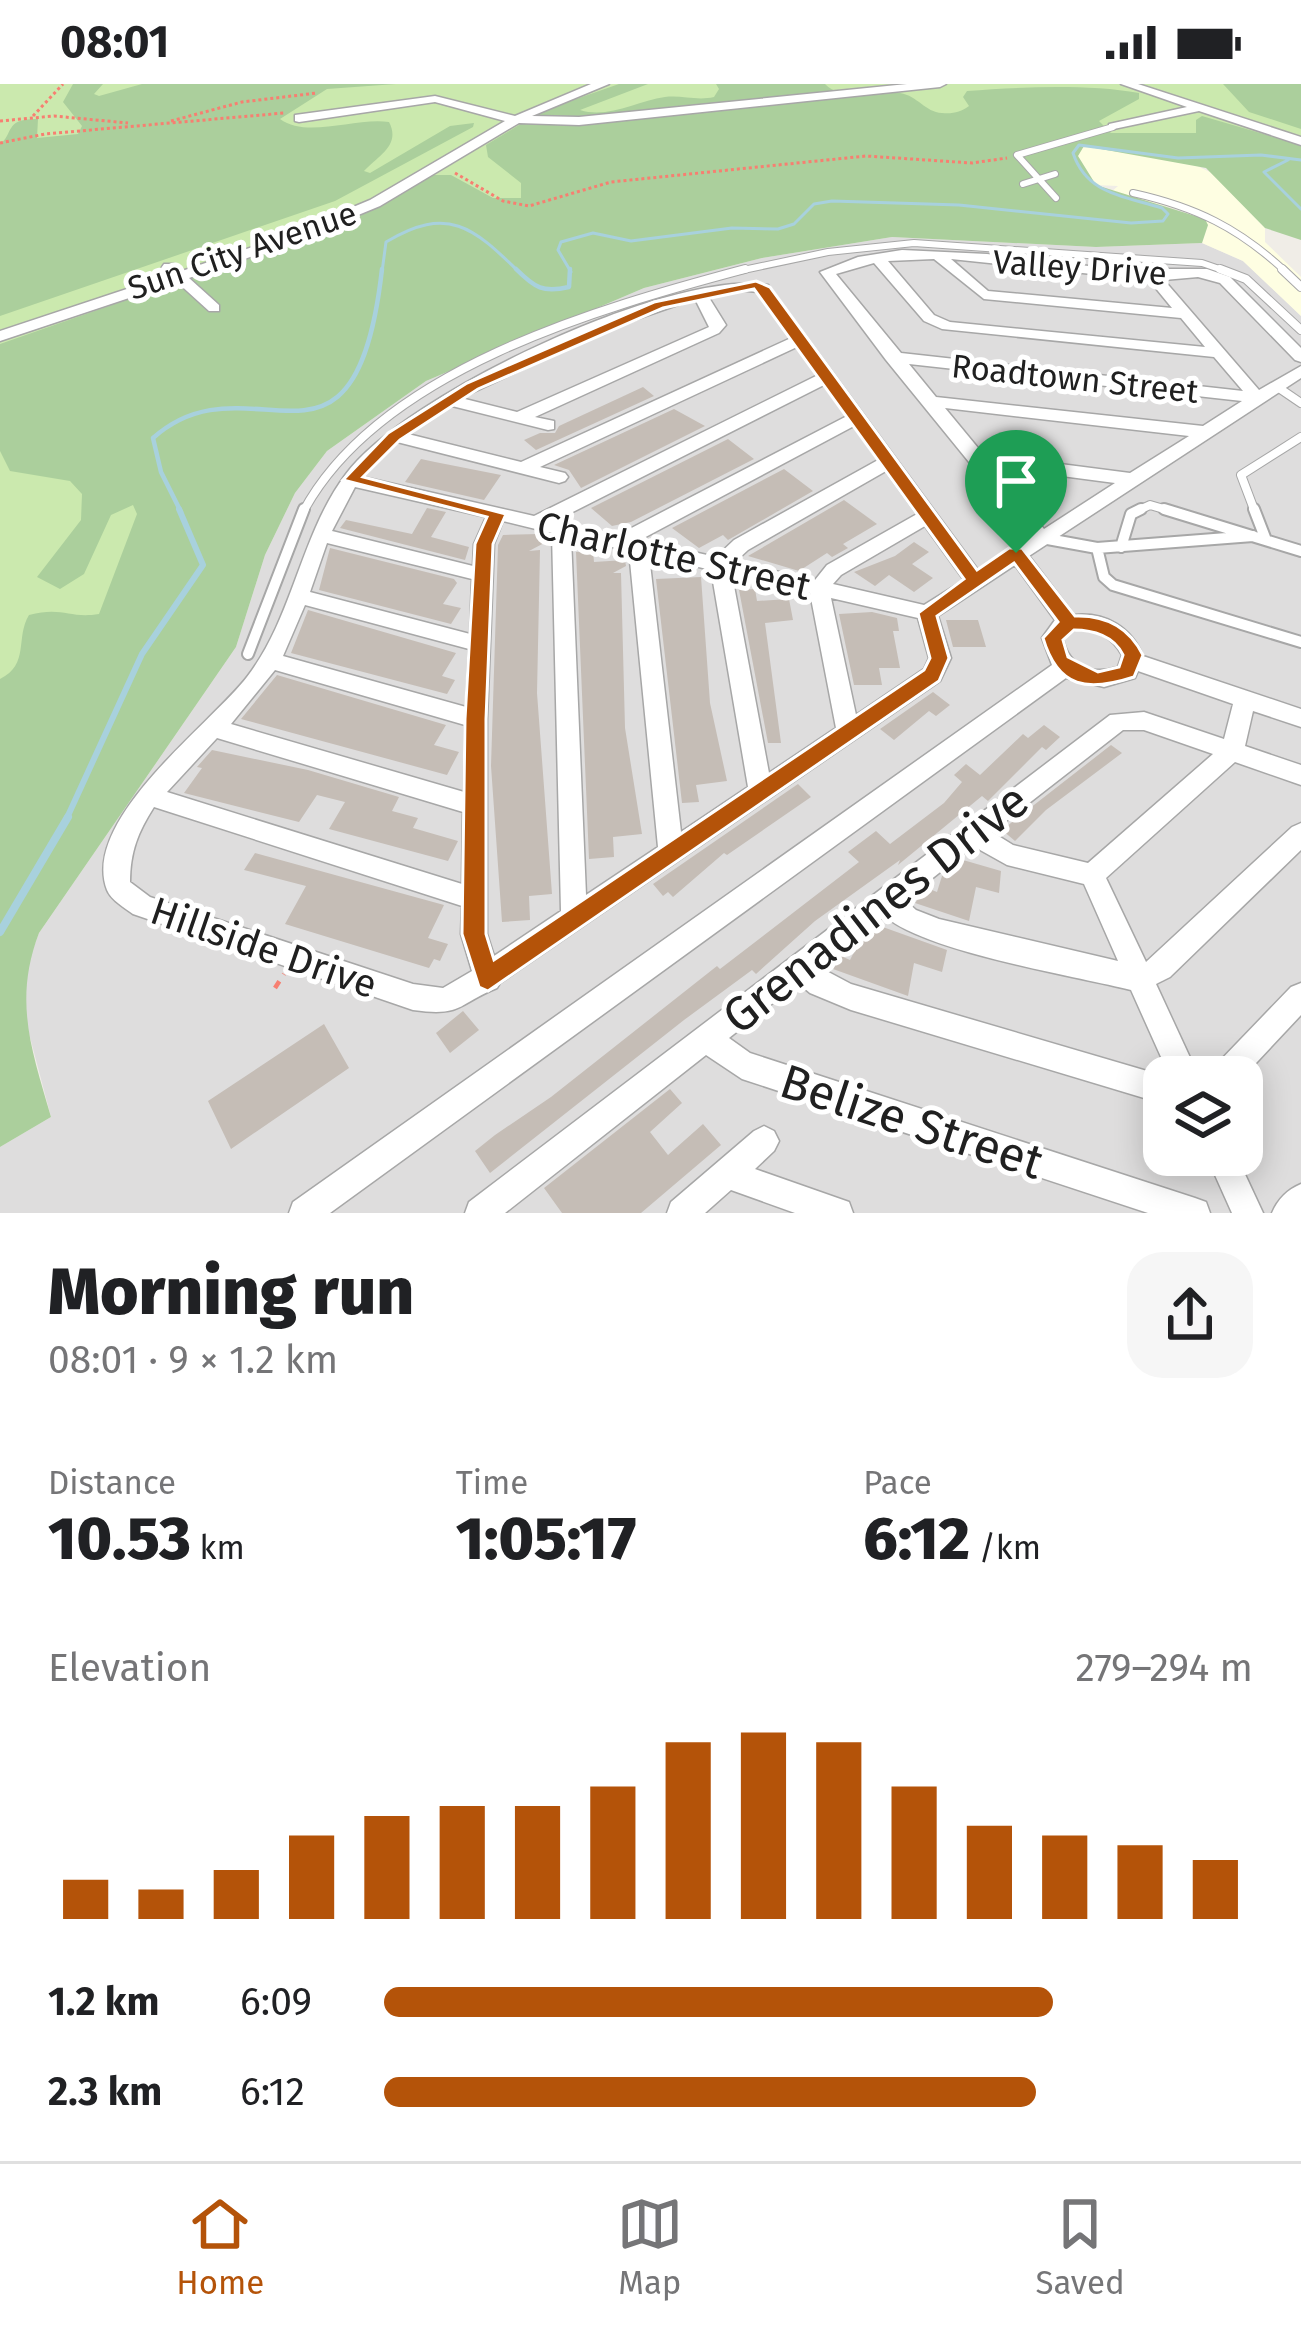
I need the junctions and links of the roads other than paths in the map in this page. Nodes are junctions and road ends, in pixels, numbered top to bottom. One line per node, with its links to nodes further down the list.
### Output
1 (580, 84): 8 (street, Sun City Avenue)
2 (603, 84): 8 (street, Sun City Avenue)
3 (940, 84): 6 (street)
4 (1127, 84): 7 (street)
5 (1147, 84): 7 (street)
6 (837, 89): 8 (street)
7 (1203, 107): 10 (street); 11 (street)
8 (506, 117): 9 (street); 19 (street, Sun City Avenue); 19 (street, Sun City Avenue)
9 (299, 118)
10 (1113, 127): 13 (lane)
11 (1301, 138)
12 (1055, 174): 13 (lane)
13 (1038, 178): 14 (lane); 16 (lane)
14 (1023, 184)
15 (1133, 194): 21 (lane)
16 (1056, 198)
17 (940, 257): 18 (street, Valley Drive); 20 (street, Valley Drive); 24 (street)
18 (879, 260): 29 (street); 30 (street, Valley Drive)
19 (173, 270): 23 (street); 25 (street, Sun City Avenue); 27 (street, Sun City Avenue)
20 (1154, 277): 24 (street); 31 (street, Valley Drive)
21 (1301, 286)
22 (699, 293): 28 (street, Hillside Drive); 36 (street, Hillside Drive); 39 (street)
23 (214, 308)
24 (1186, 314): 29 (street)
25 (0, 325)
26 (1301, 330): 73 (lane)
27 (0, 336)
28 (801, 339): 33 (street); 47 (street)
29 (1220, 353): 35 (street)
30 (892, 357): 35 (street, Roadtown Street); 37 (street)
31 (1301, 358)
32 (1301, 370): 34 (street)
33 (827, 377): 40 (street); 53 (street)
34 (1276, 386): 35 (street); 38 (lane)
35 (1257, 398): 42 (street)
36 (447, 400): 39 (street); 43 (street, Hillside Drive)
37 (928, 400): 42 (street); 45 (street)
38 (1301, 403)
39 (520, 417): 41 (street)
40 (857, 418): 46 (street); 59 (street)
41 (548, 424)
42 (1204, 431): 49 (street)
43 (394, 436): 47 (street); 50 (street, Hillside Drive)
44 (1301, 437): 58 (lane)
45 (976, 459): 49 (street); 57 (street)
46 (889, 462): 52 (street); 64 (street)
47 (522, 468): 48 (street)
48 (559, 477)
49 (1131, 479): 57 (street)
50 (351, 480): 51 (street, Charlotte Street); 55 (street, Hillside Drive)
51 (497, 514): 53 (street, Charlotte Street); 65 (street)
52 (928, 516): 66 (street); 67 (street)
53 (536, 523): 54 (street, Charlotte Street)
54 (561, 529): 59 (street, Charlotte Street); 93 (street)
55 (320, 535): 65 (street); 68 (street, Hillside Drive)
56 (1253, 536): 58 (lane); 60 (lane); 60 (lane)
57 (1040, 537): 61 (lane); 63 (street)
58 (1266, 540): 62 (lane)
59 (629, 544): 64 (street, Charlotte Street); 89 (street)
60 (1121, 547): 61 (lane)
61 (1096, 548): 71 (lane)
62 (1301, 551)
63 (1016, 553): 66 (street); 70 (street)
64 (720, 566): 67 (street, Charlotte Street); 84 (street)
65 (483, 574): 72 (street)
66 (975, 581): 69 (street)
67 (819, 588): 69 (street, Charlotte Street); 81 (street)
68 (298, 596): 72 (street); 74 (street, Hillside Drive)
69 (927, 613): 81 (street)
70 (1070, 623): 75 (street); 76 (street)
71 (1301, 642)
72 (479, 644): 79 (street)
73 (248, 654)
74 (271, 661): 79 (street); 80 (street, Hillside Drive)
75 (1133, 661): 76 (street); 77 (street)
76 (1065, 667): 106 (street)
77 (1245, 699): 78 (street); 82 (street)
78 (1301, 718)
79 (476, 719): 86 (street)
80 (216, 729): 85 (street, Hillside Drive); 86 (street)
81 (848, 732): 84 (street)
82 (1232, 751): 83 (street, Grenadines Drive); 87 (street, Grenadines Drive); 90 (street)
83 (1301, 776)
84 (761, 792): 89 (street)
85 (149, 796): 91 (street); 95 (street, Hillside Drive)
86 (475, 805): 91 (street)
87 (972, 833): 90 (street); 92 (street, Grenadines Drive)
88 (1301, 834): 96 (street)
89 (671, 854): 93 (street)
90 (1092, 875): 96 (street)
91 (474, 899): 95 (street)
92 (886, 900): 94 (street, Grenadines Drive); 96 (street)
93 (574, 920): 95 (street)
94 (799, 967): 98 (street, Grenadines Drive); 101 (street)
95 (488, 979)
96 (1139, 979): 99 (street)
97 (1301, 996): 100 (street)
98 (706, 1038): 107 (street, Grenadines Drive); 110 (street, Belize Street)
99 (1175, 1056)
100 (1244, 1056)
101 (1143, 1084)
102 (764, 1141): 103 (street)
103 (727, 1174): 108 (street); 109 (street)
104 (1231, 1176): 111 (street)
105 (1301, 1199): 112 (street)
106 (304, 1213)
107 (480, 1213)
108 (682, 1213)
109 (838, 1213)
110 (1195, 1213)
111 (1248, 1213)
112 (1287, 1213)

